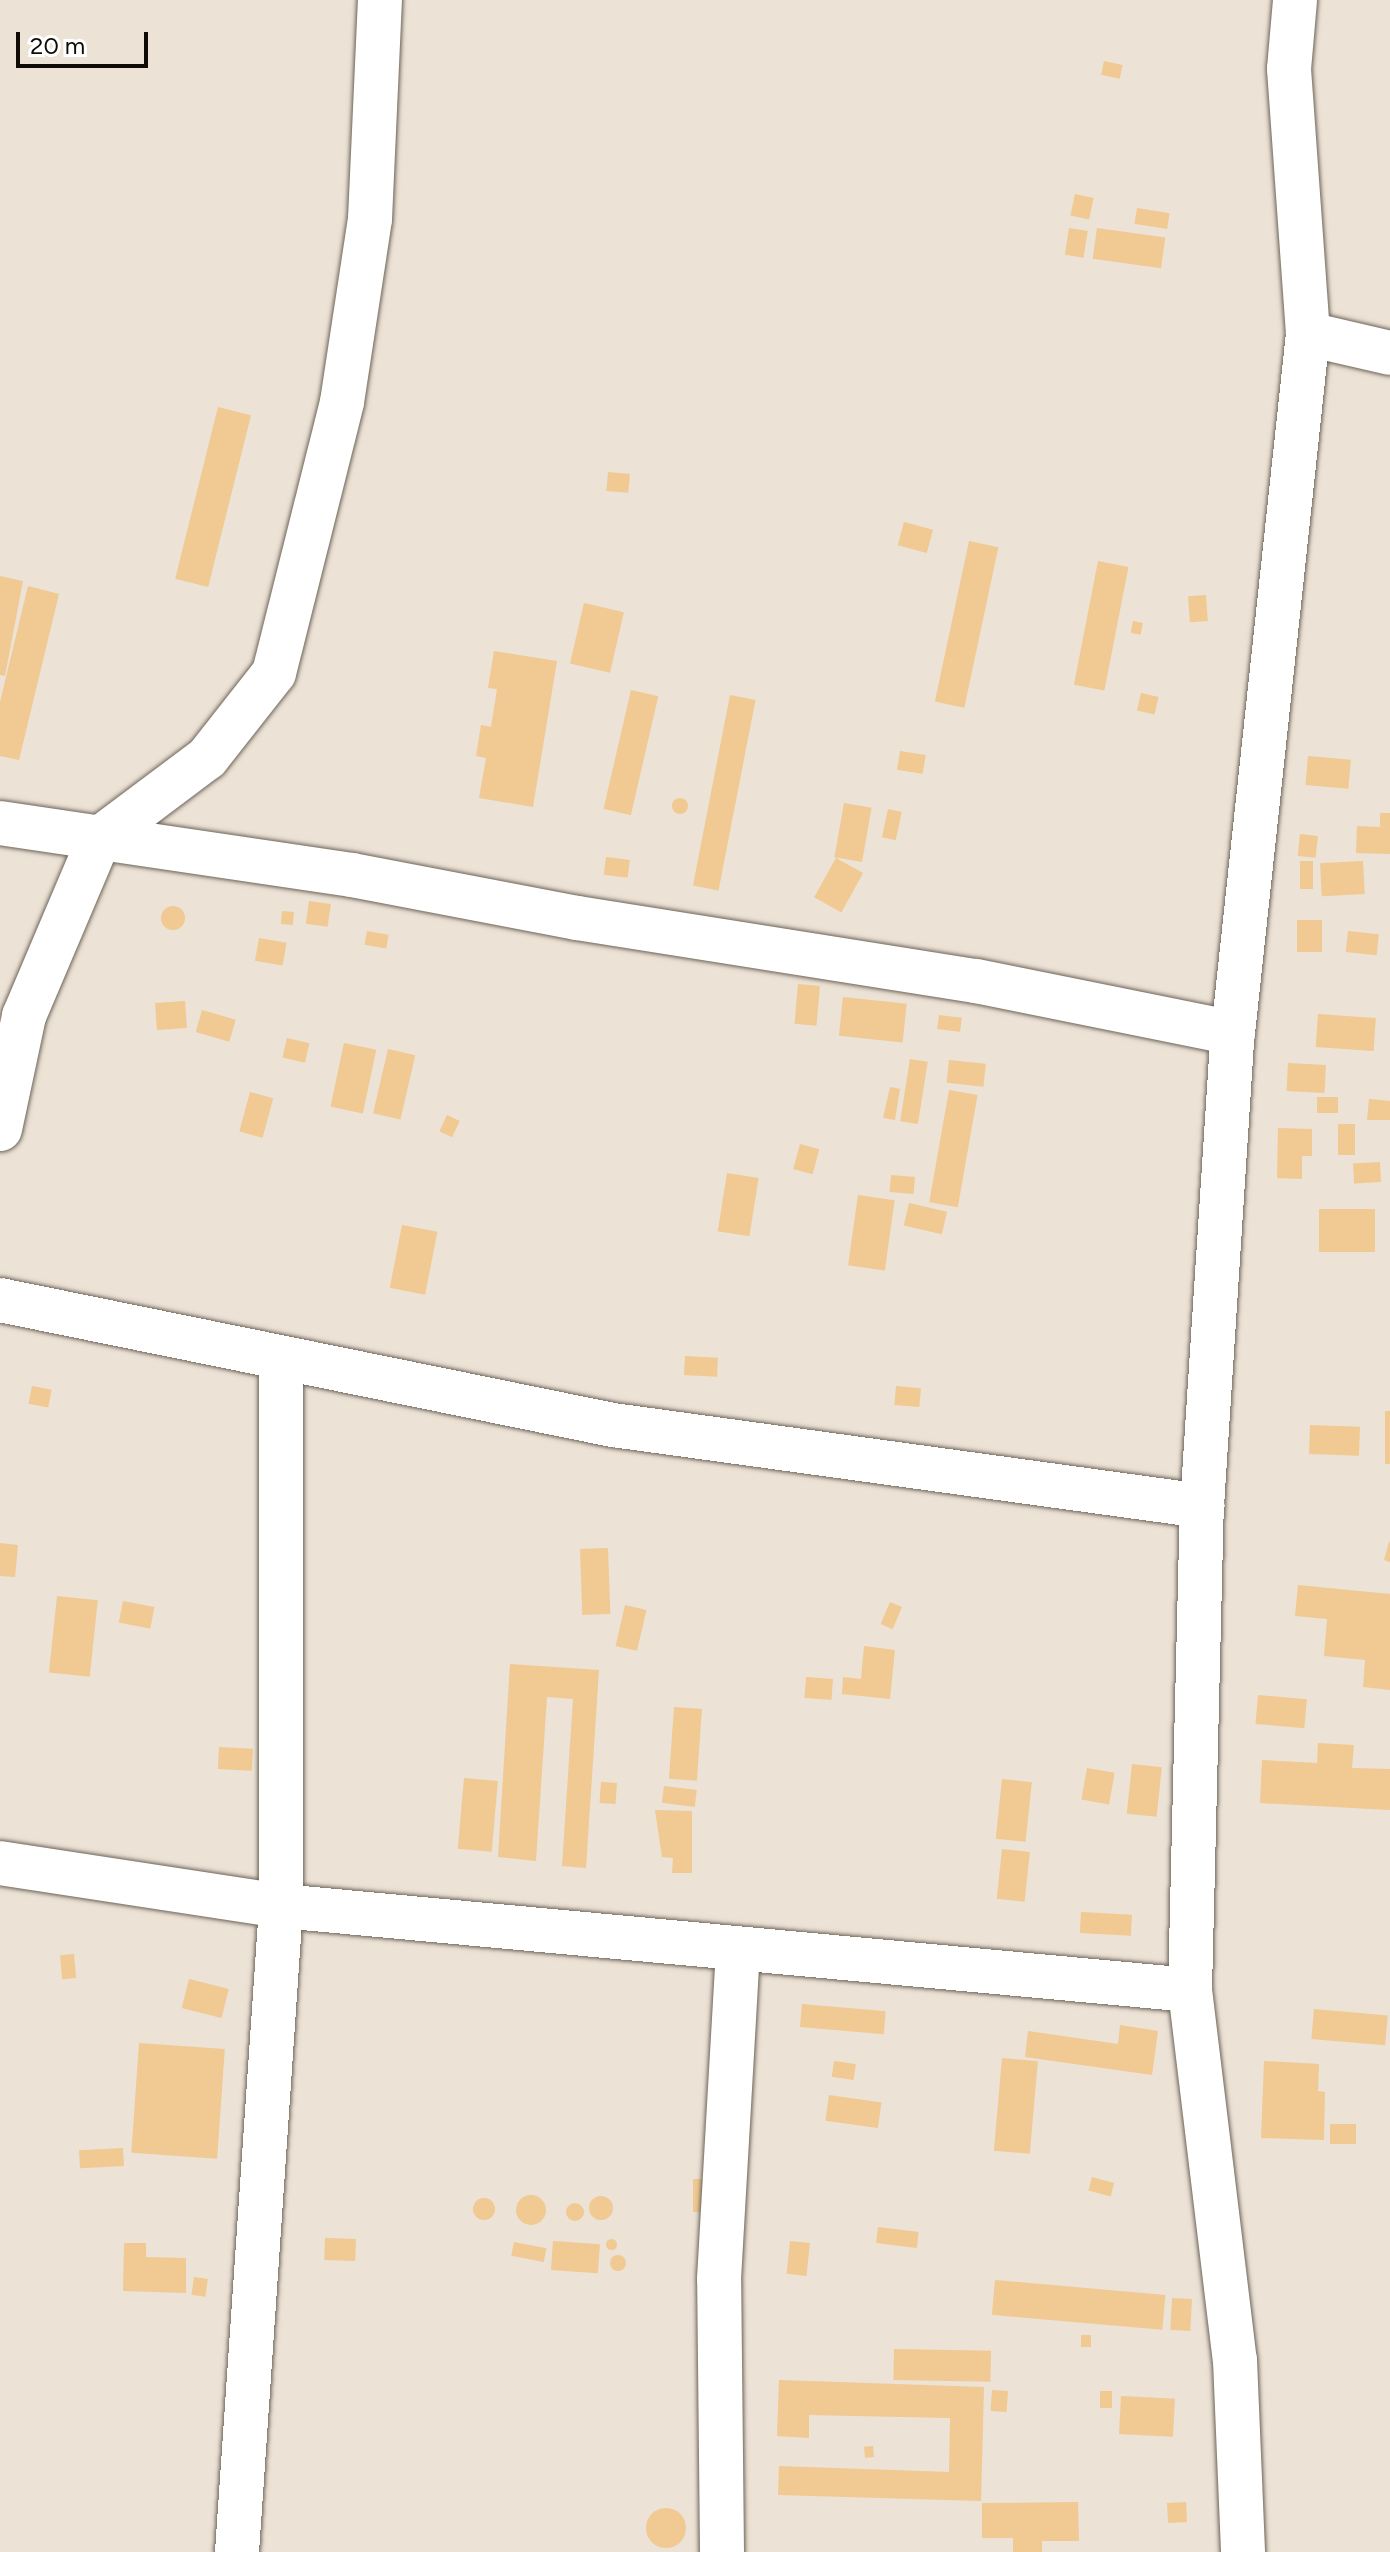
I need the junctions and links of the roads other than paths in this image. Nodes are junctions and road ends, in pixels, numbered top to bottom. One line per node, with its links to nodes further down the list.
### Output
1 (380, 0): 6 (street)
2 (1295, 0): 3 (street)
3 (1308, 334): 4 (street); 7 (street)
4 (1390, 353)
5 (0, 823): 6 (street)
6 (99, 839): 7 (street); 8 (street)
7 (1233, 1033): 11 (street)
8 (0, 1129)
9 (0, 1300): 10 (street)
10 (281, 1359): 11 (street); 13 (street)
11 (1202, 1506): 15 (street)
12 (0, 1863): 13 (street)
13 (281, 1906): 14 (street); 16 (street)
14 (738, 1950): 15 (street); 17 (street)
15 (1190, 1990): 18 (street)
16 (237, 2552)
17 (722, 2552)
18 (1243, 2552)

